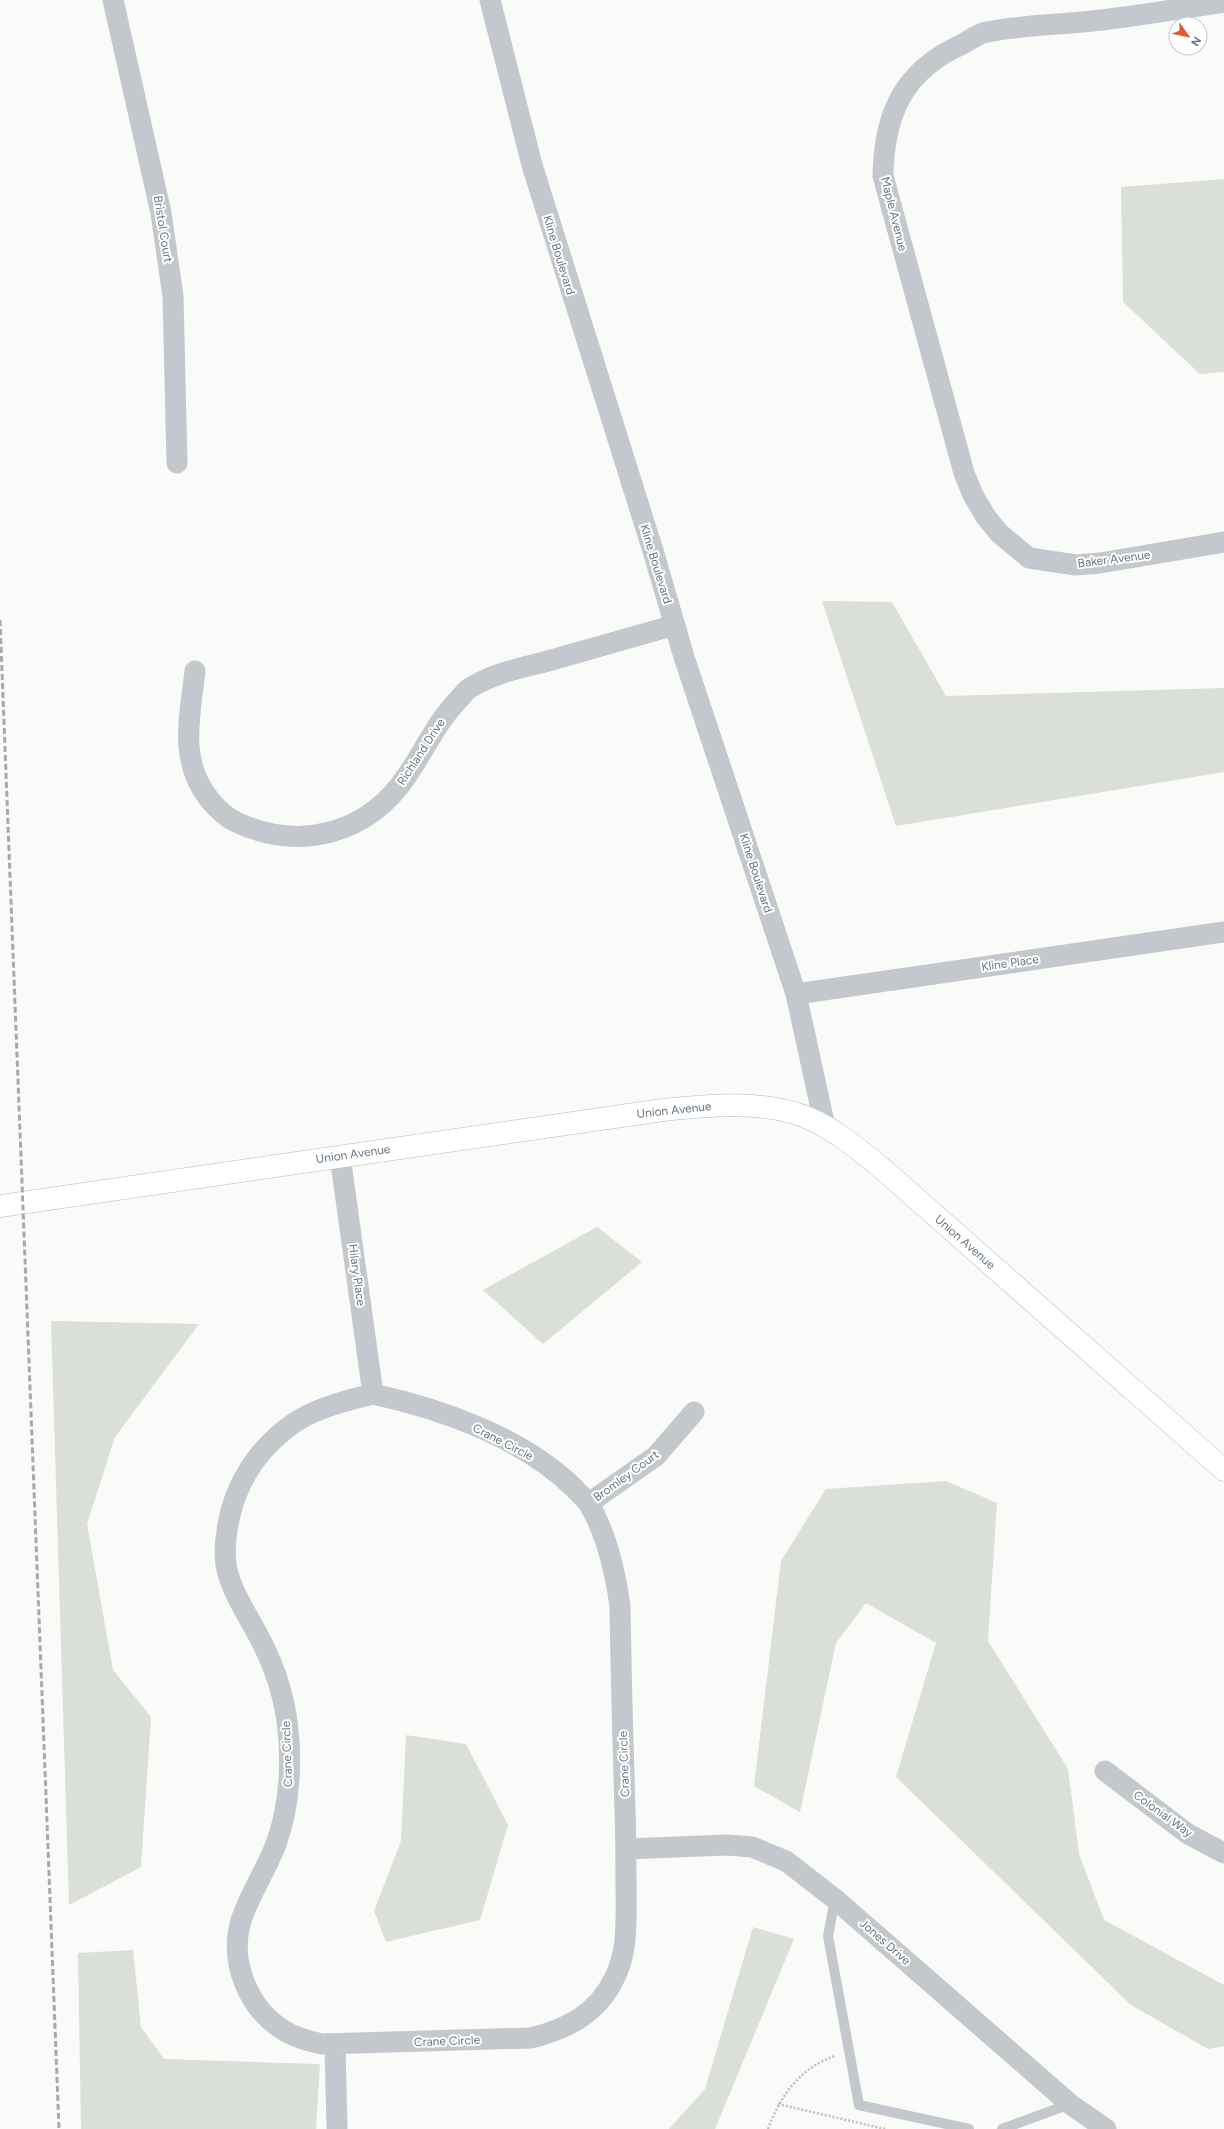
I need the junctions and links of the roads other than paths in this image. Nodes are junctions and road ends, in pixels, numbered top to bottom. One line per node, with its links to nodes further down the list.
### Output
1 (113, 0): 5 (street, Bristol Court)
2 (490, 0): 7 (street, Kline Boulevard)
3 (1224, 2): 4 (street, Maple Avenue)
4 (961, 461): 6 (street, Baker Avenue)
5 (177, 463)
6 (1224, 542)
7 (674, 625): 8 (street, Richland Drive); 10 (street, Kline Boulevard)
8 (195, 671)
9 (1224, 932): 10 (street, Kline Place)
10 (796, 994): 11 (street, Kline Boulevard)
11 (825, 1127): 12 (main road, Union Avenue); 16 (main road, Union Avenue)
12 (340, 1156): 13 (main road, Union Avenue); 14 (street, Hilary Place)
13 (0, 1206)
14 (373, 1394): 17 (street, Crane Circle); 22 (street, Crane Circle)
15 (694, 1412): 17 (street, Bromley Court)
16 (1224, 1470)
17 (589, 1503): 19 (street, Crane Circle)
18 (1105, 1771): 20 (street, Colonial Way)
19 (626, 1849): 21 (street, Jones Drive); 22 (street, Crane Circle)
20 (1224, 1853)
21 (835, 1899): 23 (street, Jones Drive); 25 (lane)
22 (335, 2044): 24 (street)
23 (1070, 2104): 26 (lane); 27 (street, Jones Drive)
24 (337, 2129)
25 (969, 2129)
26 (1002, 2129)
27 (1106, 2129)

